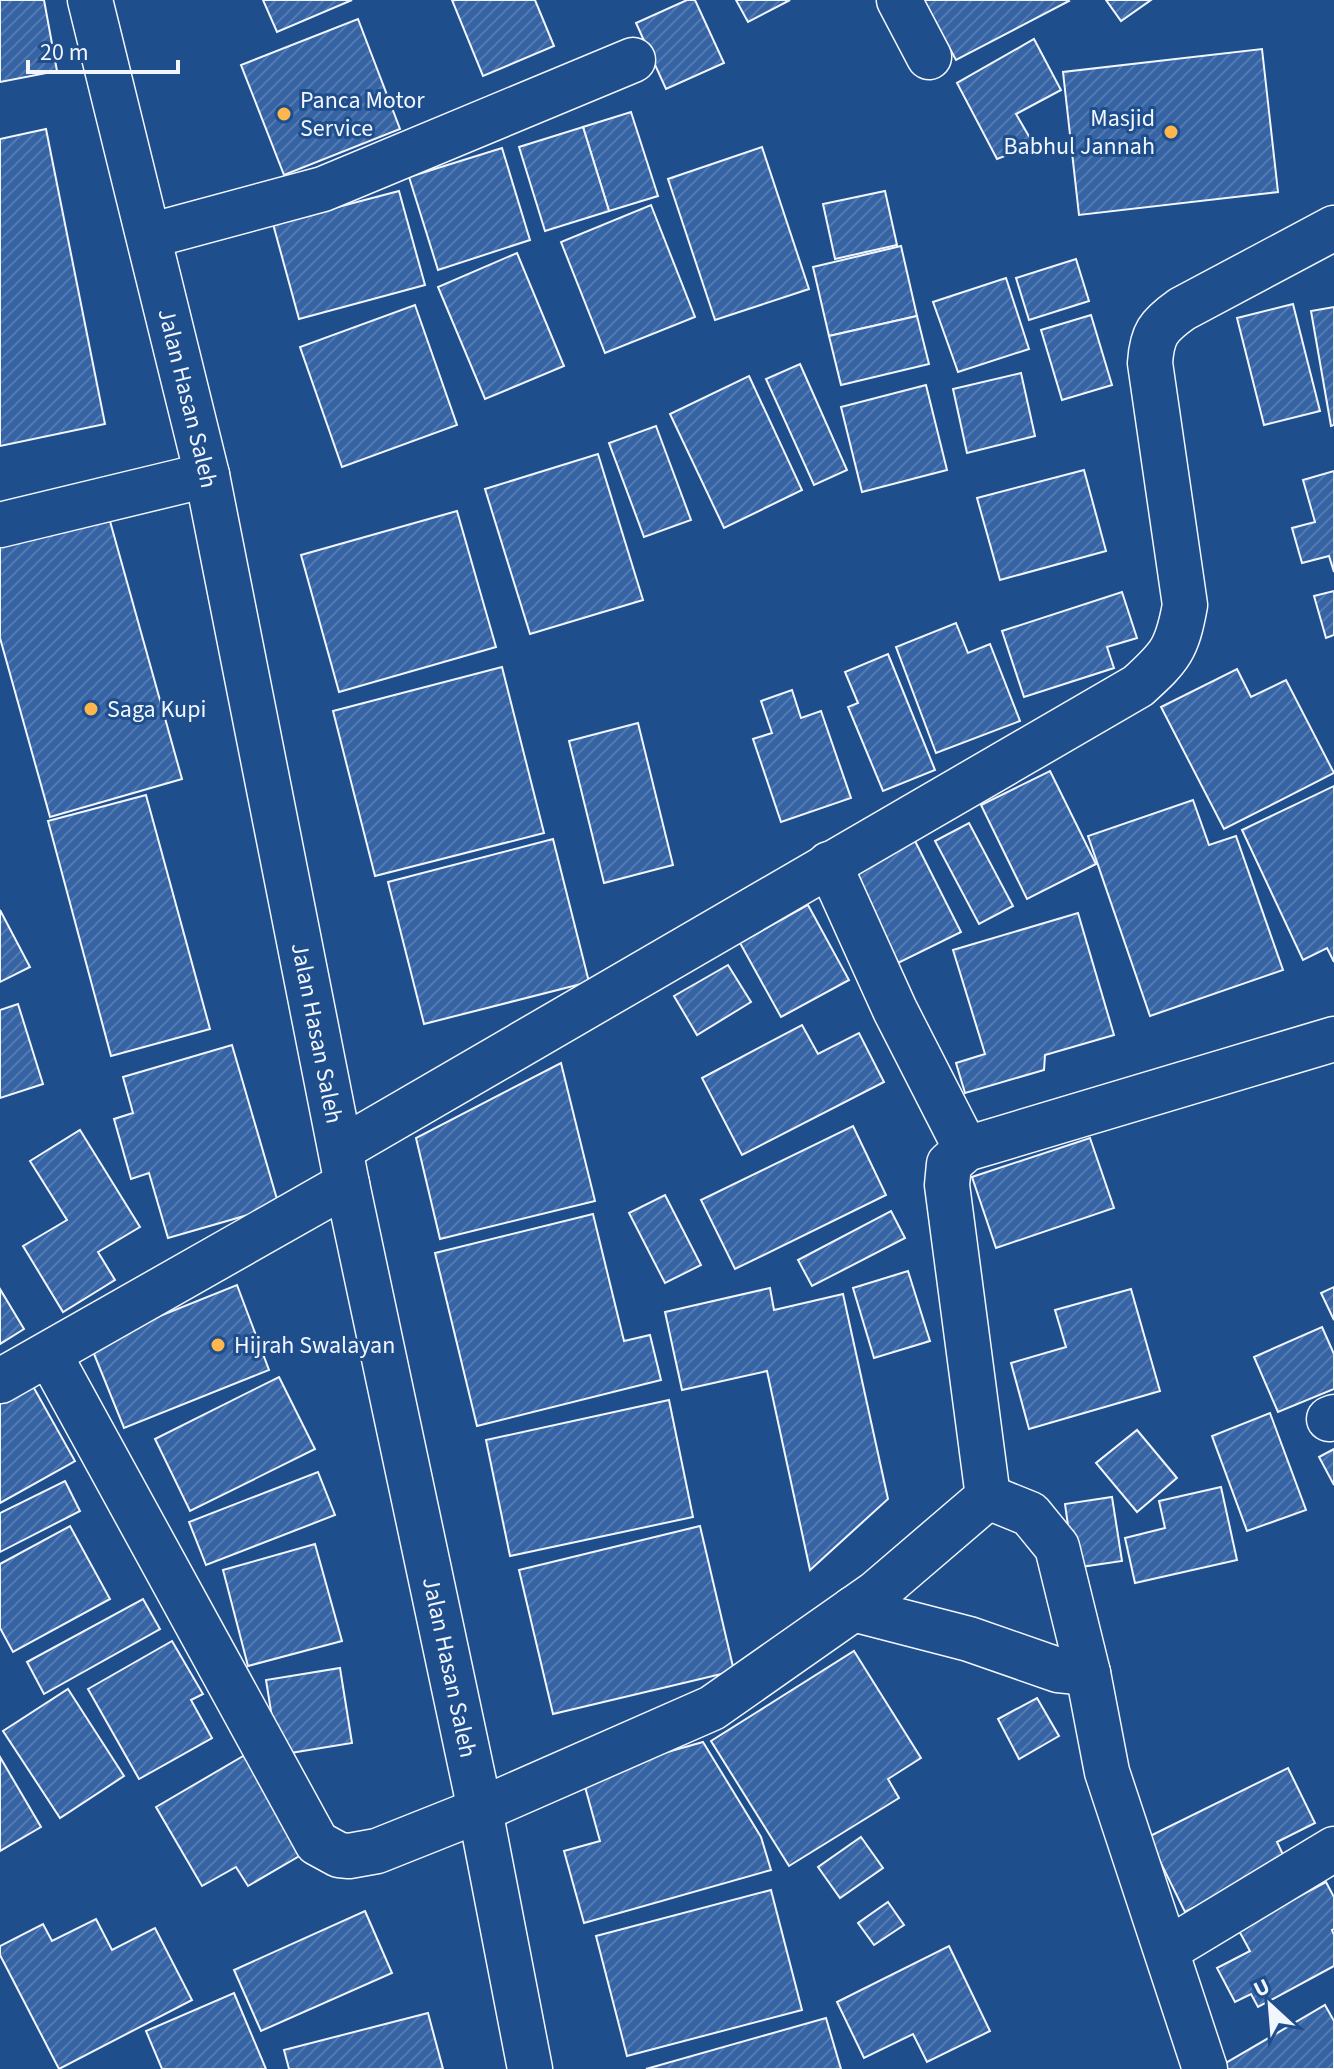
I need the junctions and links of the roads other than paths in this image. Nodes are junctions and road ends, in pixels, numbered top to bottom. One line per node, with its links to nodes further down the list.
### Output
1 (90, 0): 6 (street, Jalan Hasan Saleh)
2 (899, 0): 3 (street)
3 (929, 57)
4 (633, 60): 6 (street)
5 (1334, 228): 9 (street)
6 (149, 236): 7 (street, Jalan Hasan Saleh)
7 (207, 475): 8 (street); 12 (street, Jalan Hasan Saleh)
8 (0, 525)
9 (829, 864): 11 (street); 12 (street)
10 (1334, 1039): 11 (street)
11 (966, 1149): 15 (street)
12 (344, 1166): 13 (street); 18 (street, Jalan Hasan Saleh)
13 (49, 1354): 14 (street); 18 (street)
14 (0, 1381)
15 (988, 1497): 16 (street); 17 (street)
16 (853, 1609): 17 (street); 18 (street)
17 (1088, 1673): 20 (street)
18 (480, 1810): 21 (street, Jalan Hasan Saleh)
19 (1334, 1849): 20 (street)
20 (1167, 1950): 22 (street)
21 (530, 2069)
22 (1205, 2069)

